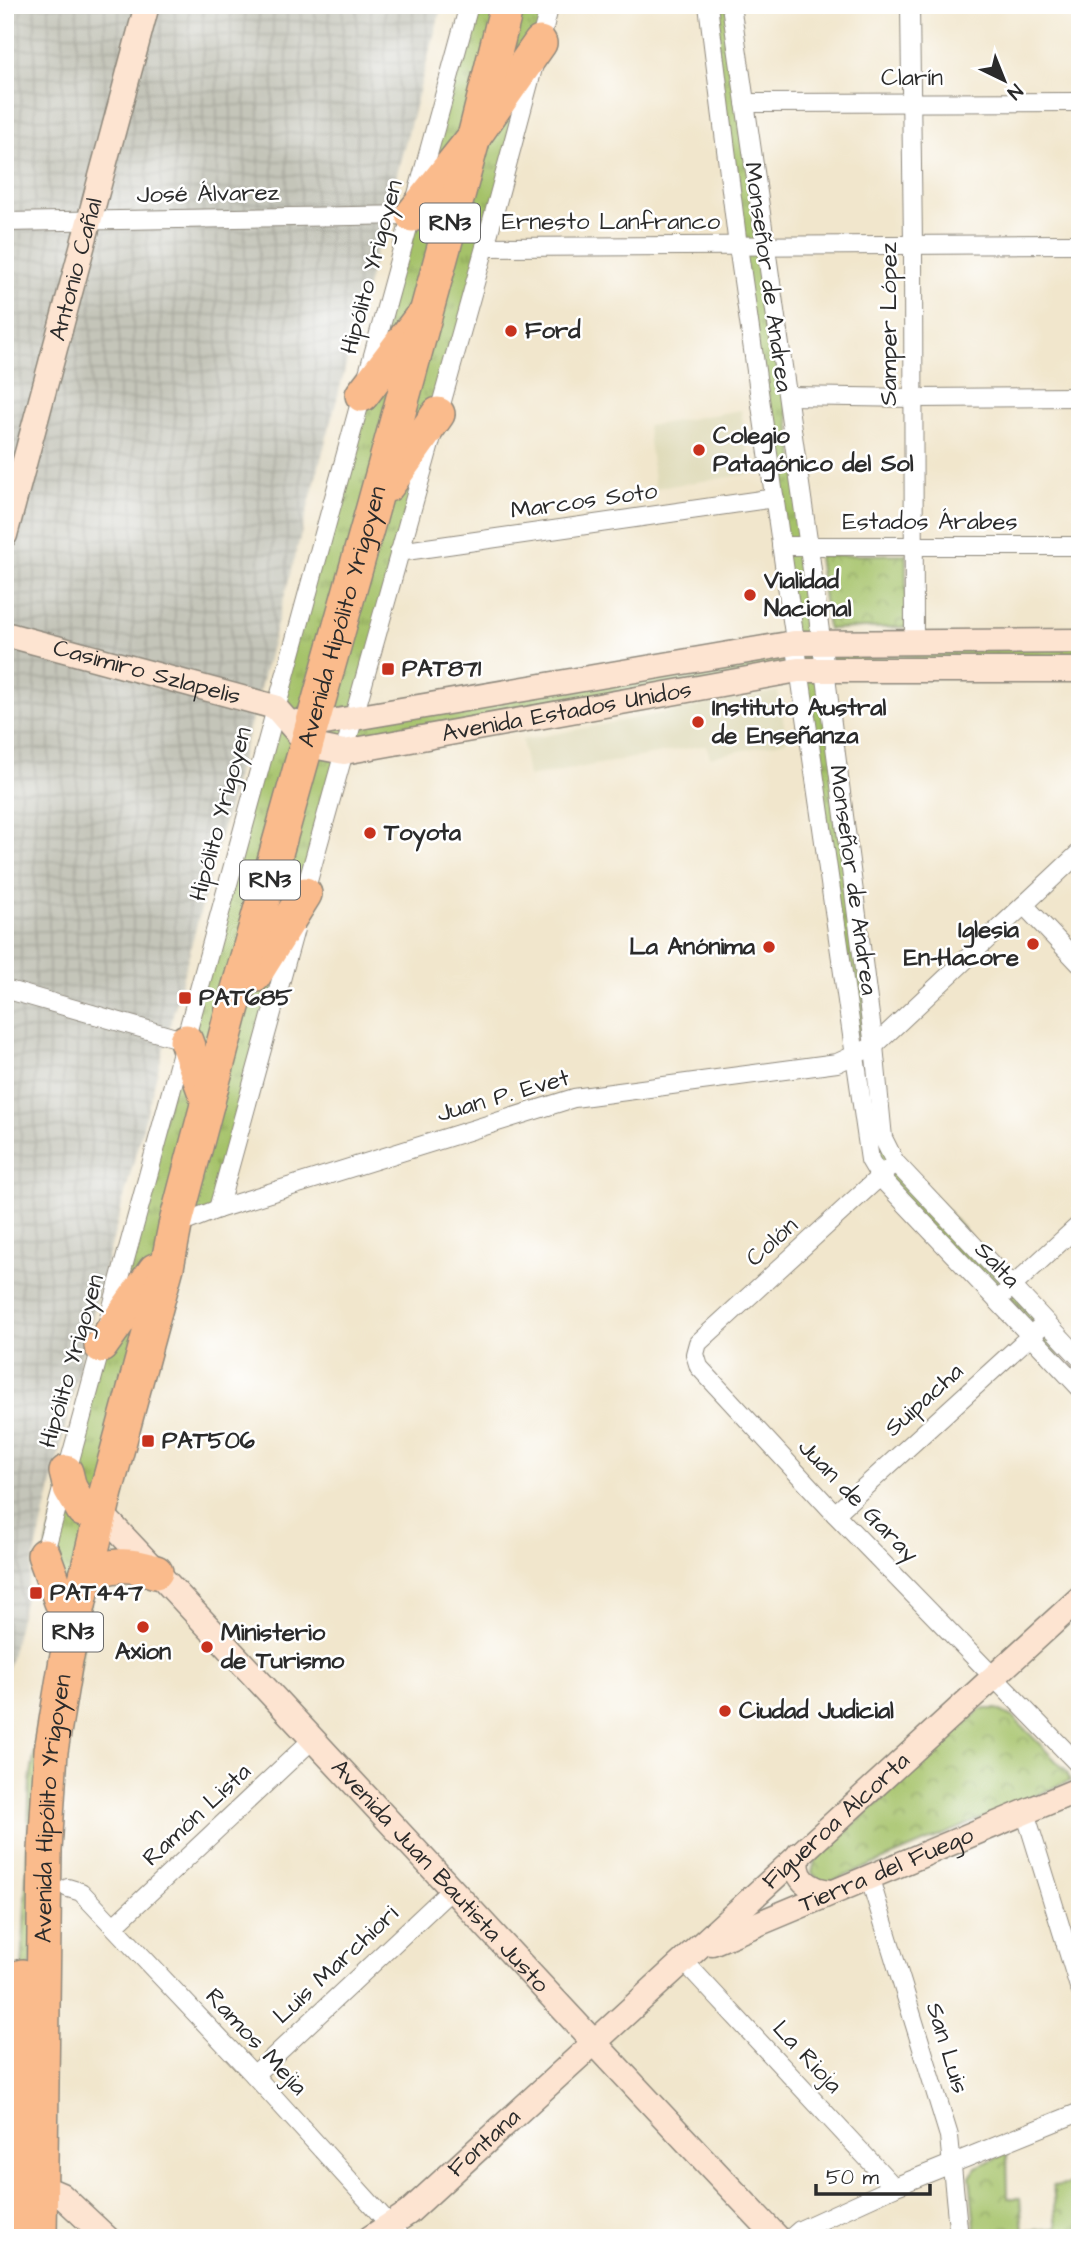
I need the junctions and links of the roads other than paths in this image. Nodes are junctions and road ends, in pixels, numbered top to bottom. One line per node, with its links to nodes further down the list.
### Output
1 (147, 5): 14 (main road, Antonio Cañal)
2 (469, 5): 13 (street, Hipólito Yrigoyen)
3 (507, 5): 12 (highway, Avenida Hipólito Yrigoyen / RN3)
4 (550, 5): 8 (street)
5 (708, 5): 18 (street, Monseñor de Andrea)
6 (732, 5): 9 (street, Monseñor de Andrea)
7 (910, 5): 10 (street, Samper López)
8 (540, 43): 12 (highway); 20 (street)
9 (745, 103): 10 (street, Clarín); 19 (street, Monseñor de Andrea)
10 (912, 103): 11 (street, Clarín); 17 (street, Samper López)
11 (1080, 103)
12 (474, 138): 13 (highway); 21 (highway, Avenida Hipólito Yrigoyen / RN3)
13 (412, 215): 14 (street, José Álvarez); 22 (street, Hipólito Yrigoyen)
14 (88, 221): 15 (street, José Álvarez); 29 (main road, Antonio Cañal)
15 (5, 222)
16 (1080, 244): 17 (street, Ernesto Lanfranco)
17 (913, 245): 19 (street, Ernesto Lanfranco); 25 (street, Samper López)
18 (738, 246): 19 (street, Ernesto Lanfranco); 20 (street, Ernesto Lanfranco); 27 (street, Monseñor de Andrea)
19 (764, 246): 23 (street, Monseñor de Andrea)
20 (485, 247): 26 (street)
21 (427, 310): 22 (highway); 28 (highway, Avenida Hipólito Yrigoyen / RN3)
22 (362, 395): 44 (street, Hipólito Yrigoyen)
23 (788, 396): 25 (street); 32 (street, Monseñor de Andrea)
24 (1080, 397): 25 (street)
25 (914, 398): 33 (street, Samper López)
26 (438, 414): 28 (highway); 34 (street)
27 (775, 498): 31 (street, Monseñor de Andrea); 34 (street, Marcos Soto)
28 (374, 504): 44 (highway, Avenida Hipólito Yrigoyen / RN3)
29 (5, 535)
30 (1080, 545): 33 (street, Estados Árabes)
31 (781, 546): 32 (street, Estados Árabes); 38 (street, Monseñor de Andrea)
32 (809, 547): 33 (street, Estados Árabes); 39 (street, Monseñor de Andrea)
33 (913, 547): 37 (street, Samper López)
34 (399, 552): 43 (street)
35 (5, 634): 44 (main road, Casimiro Szlapelis)
36 (1080, 641): 37 (main road, Avenida Estados Unidos)
37 (914, 642): 39 (main road, Avenida Estados Unidos)
38 (794, 643): 39 (main road, Avenida Estados Unidos); 40 (street, Monseñor de Andrea); 43 (main road, Avenida Estados Unidos)
39 (820, 643): 41 (street, Monseñor de Andrea)
40 (798, 670): 41 (main road, Avenida Estados Unidos); 45 (main road, Avenida Estados Unidos); 54 (street, Monseñor de Andrea)
41 (825, 670): 42 (main road, Avenida Estados Unidos); 53 (street, Monseñor de Andrea)
42 (1080, 670)
43 (354, 717): 44 (main road, Avenida Estados Unidos); 45 (street)
44 (295, 724): 45 (main road, Avenida Estados Unidos); 51 (highway, Avenida Hipólito Yrigoyen / RN3); 52 (street, Hipólito Yrigoyen)
45 (344, 752): 47 (street)
46 (1080, 852): 48 (street)
47 (305, 894): 51 (highway); 57 (street)
48 (1024, 905): 49 (street); 53 (street)
49 (1080, 964)
50 (5, 989): 52 (street)
51 (231, 1014): 55 (highway, Avenida Hipólito Yrigoyen / RN3)
52 (186, 1041): 55 (highway); 65 (street, Hipólito Yrigoyen)
53 (874, 1046): 54 (street); 56 (street, Monseñor de Andrea)
54 (854, 1056): 56 (street, Monseñor de Andrea); 57 (street, Juan P. Evet)
55 (208, 1102): 59 (highway, Avenida Hipólito Yrigoyen / RN3)
56 (888, 1169): 61 (street, Salta); 62 (street, Salta); 66 (street, Colón)
57 (218, 1209): 59 (street, Juan P. Evet)
58 (1080, 1224): 61 (street)
59 (175, 1226): 60 (highway, Avenida Hipólito Yrigoyen / RN3); 70 (highway, Avenida Hipólito Yrigoyen / RN3)
60 (155, 1270): 65 (highway); 70 (highway, Avenida Hipólito Yrigoyen / RN3)
61 (1013, 1286): 62 (street); 63 (street, Salta)
62 (997, 1301): 64 (street, Salta)
63 (1046, 1322): 64 (street, Suipacha); 67 (street, Salta)
64 (1030, 1335): 68 (street, Salta); 71 (street, Suipacha)
65 (101, 1346): 69 (street, Hipólito Yrigoyen)
66 (695, 1354): 71 (street, Juan de Garay)
67 (1080, 1359)
68 (1080, 1388)
69 (66, 1472): 70 (highway); 72 (street, Hipólito Yrigoyen)
70 (92, 1511): 73 (main road, Avenida Juan Bautista Justo); 74 (highway, Avenida Hipólito Yrigoyen / RN3); 76 (highway, Avenida Hipólito Yrigoyen / RN3)
71 (835, 1514): 77 (street, Juan de Garay)
72 (44, 1555): 76 (highway)
73 (156, 1572): 74 (highway); 78 (main road, Avenida Juan Bautista Justo)
74 (86, 1576): 86 (highway, Avenida Hipólito Yrigoyen / RN3)
75 (1080, 1598): 77 (main road, Figueroa Alcorta)
76 (61, 1602): 89 (highway, Avenida Hipólito Yrigoyen / RN3)
77 (994, 1678): 79 (street, Juan de Garay); 82 (main road, Figueroa Alcorta)
78 (313, 1739): 84 (main road, Avenida Juan Bautista Justo); 87 (street, Ramón Lista)
79 (1080, 1766)
80 (1080, 1789): 81 (main road, Tierra del Fuego)
81 (1025, 1812): 83 (main road, Tierra del Fuego); 90 (street)
82 (799, 1854): 85 (main road); 88 (main road, Figueroa Alcorta)
83 (869, 1876): 85 (main road, Tierra del Fuego); 95 (street, San Luis)
84 (452, 1891): 91 (main road, Avenida Juan Bautista Justo); 92 (street, Luis Marchiori)
85 (831, 1892): 88 (main road, Tierra del Fuego)
86 (56, 1897): 87 (street, Ramos Mejia); 96 (highway, Avenida Hipólito Yrigoyen / RN3)
87 (114, 1926): 92 (street, Ramos Mejia)
88 (688, 1956): 91 (main road, Figueroa Alcorta); 97 (street, La Rioja)
89 (22, 1976): 93 (highway, RN3); 96 (highway)
90 (1080, 1990)
91 (593, 2043): 98 (main road, Fontana); 102 (main road, Avenida Juan Bautista Justo)
92 (254, 2074): 98 (street, Ramos Mejia)
93 (5, 2076)
94 (1080, 2112): 95 (street)
95 (952, 2162): 97 (street); 104 (street, San Luis)
96 (19, 2180): 99 (highway); 100 (highway, Avenida Hipólito Yrigoyen / RN3); 101 (main road)
97 (894, 2187): 103 (street)
98 (388, 2234)
99 (9, 2238)
100 (40, 2238)
101 (107, 2238)
102 (778, 2238)
103 (791, 2238)
104 (959, 2238)

